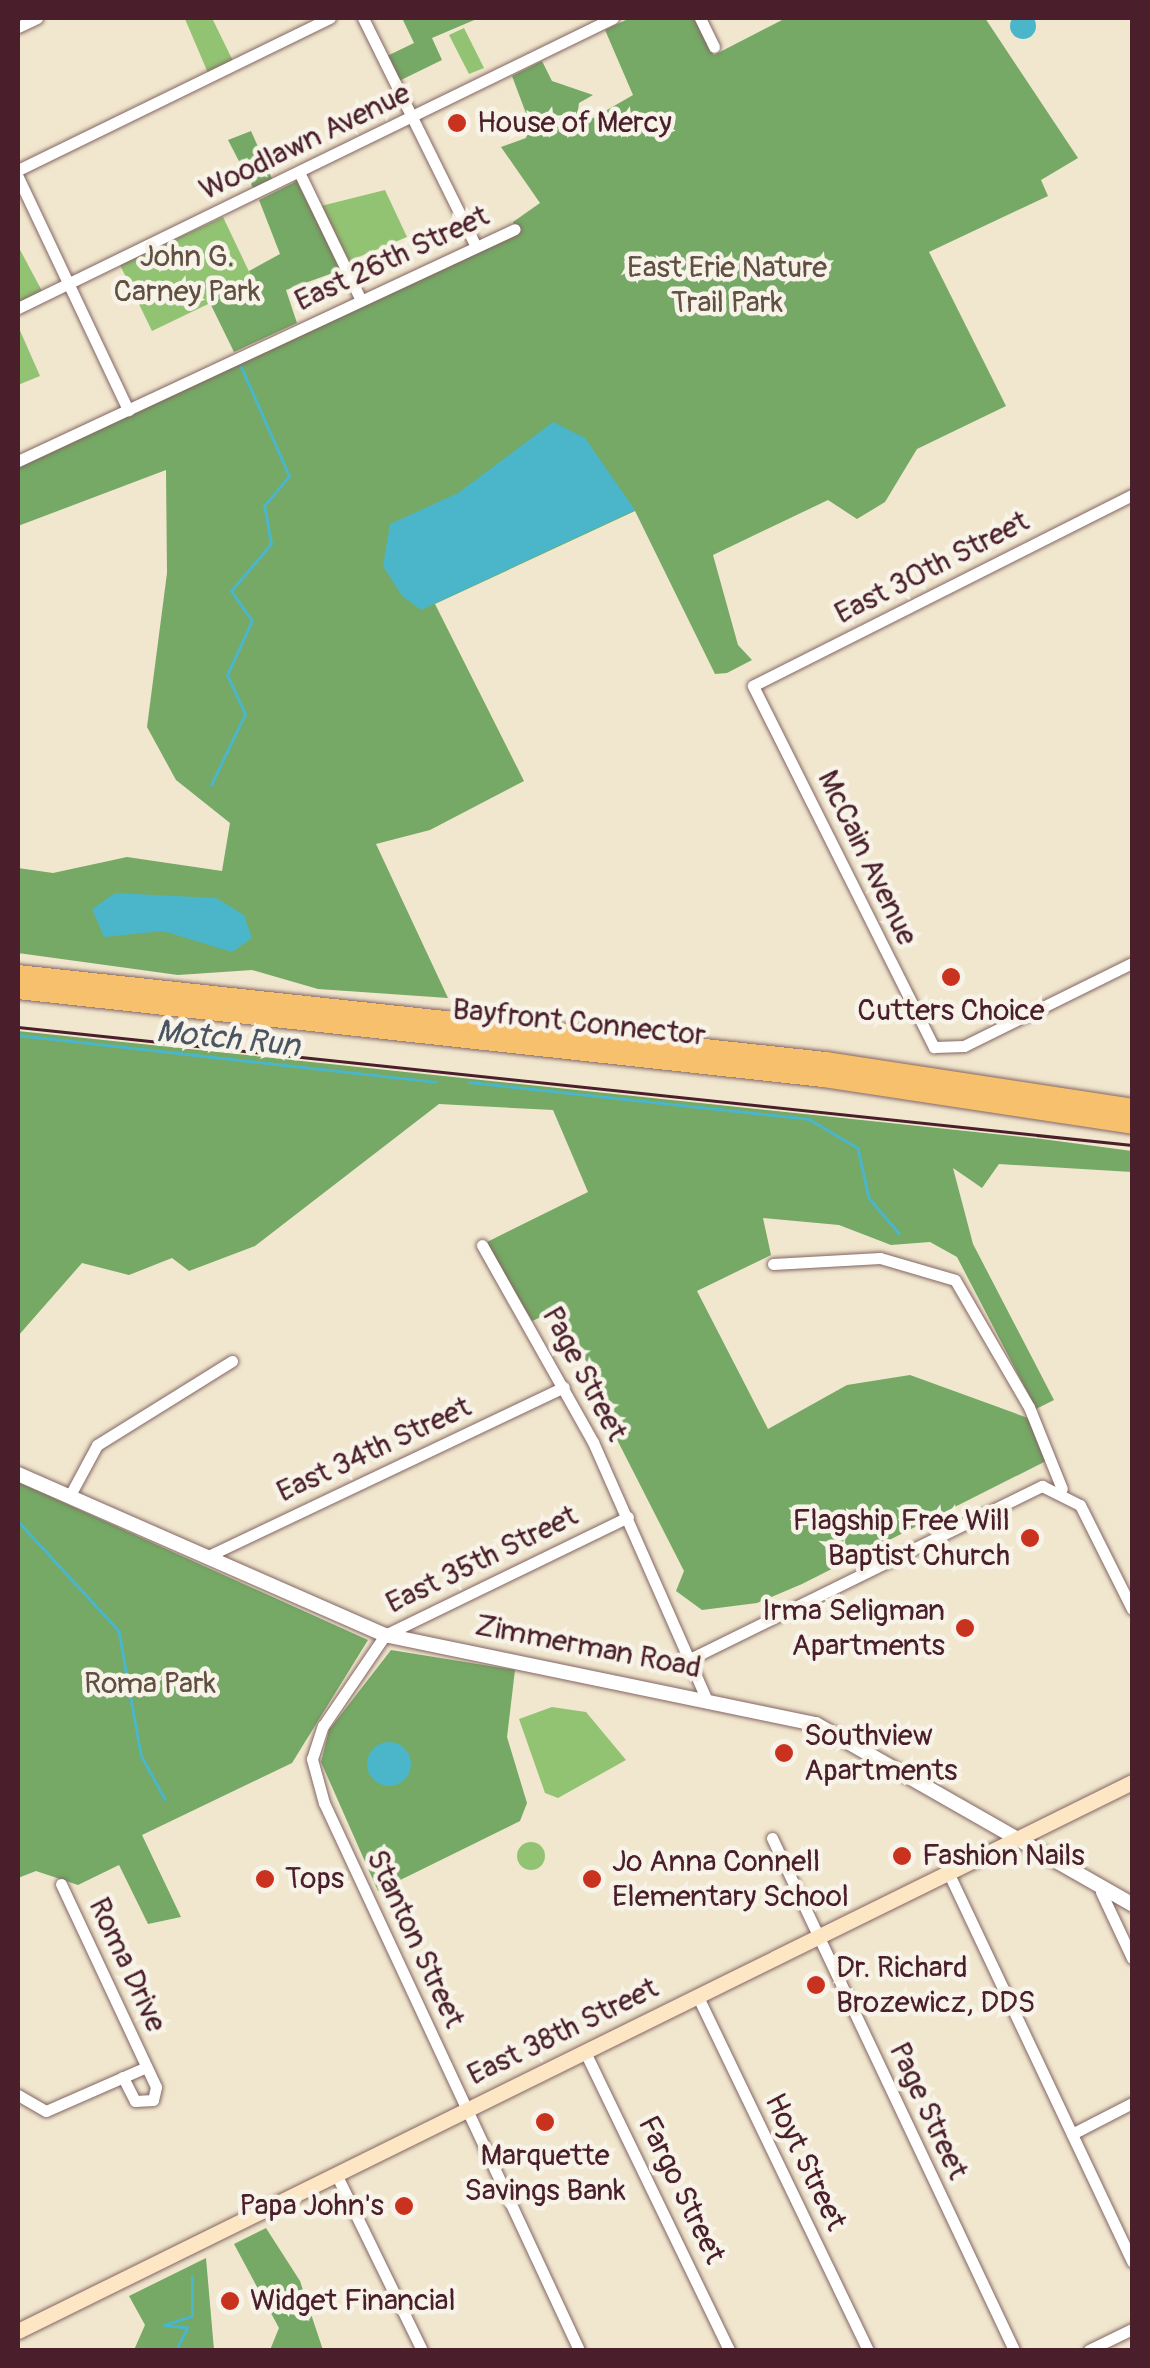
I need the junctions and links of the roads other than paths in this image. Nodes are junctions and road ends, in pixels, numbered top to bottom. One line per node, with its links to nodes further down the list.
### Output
1 (37, 18): 6 (street)
2 (330, 18): 10 (street)
3 (362, 18): 8 (street)
4 (613, 18): 8 (street, Woodlawn Avenue)
5 (700, 18): 7 (street)
6 (18, 27)
7 (714, 46)
8 (412, 118): 9 (street, Woodlawn Avenue); 12 (street)
9 (300, 172): 13 (street, Woodlawn Avenue); 14 (street)
10 (18, 173): 13 (street)
11 (515, 229): 12 (street, East 26th Street)
12 (476, 246): 14 (street, East 26th Street)
13 (68, 284): 15 (street, Woodlawn Avenue); 16 (street)
14 (361, 300): 16 (street, East 26th Street)
15 (18, 308)
16 (128, 410): 17 (street, East 26th Street)
17 (18, 460)
18 (1132, 495): 19 (street, East 30th Street)
19 (754, 686): 20 (street, McCain Avenue)
20 (1132, 963)
21 (18, 974): 23 (highway, Bayfront Connector)
22 (18, 990): 24 (highway, Bayfront Connector)
23 (1132, 1108)
24 (1132, 1125)
25 (482, 1245): 28 (street, Page Street)
26 (773, 1264): 30 (street)
27 (232, 1361): 31 (street)
28 (564, 1387): 32 (street, Page Street); 33 (street, East 34th Street)
29 (18, 1474): 31 (street, Zimmerman Road)
30 (1062, 1490): 34 (street); 36 (street)
31 (69, 1497): 33 (street, Zimmerman Road)
32 (628, 1516): 35 (street, East 35th Street); 36 (street, Page Street)
33 (206, 1558): 35 (street, Zimmerman Road)
34 (1132, 1608)
35 (385, 1635): 37 (street, Zimmerman Road); 38 (street, East 35th Street)
36 (694, 1657): 37 (street, Page Street)
37 (706, 1696): 41 (street, Zimmerman Road)
38 (312, 1764): 54 (street, Stanton Street)
39 (1132, 1782): 41 (main road, East 38th Street)
40 (772, 1838): 46 (street, Page Street)
41 (1013, 1840): 42 (main road, East 38th Street); 44 (street, Zimmerman Road)
42 (948, 1872): 46 (main road, East 38th Street); 55 (street)
43 (61, 1884): 50 (street, Roma Drive)
44 (1101, 1892): 45 (street, Zimmerman Road); 47 (street)
45 (1132, 1904)
46 (818, 1936): 48 (main road, East 38th Street); 64 (street, Page Street)
47 (1132, 1958)
48 (697, 1995): 49 (main road, East 38th Street); 63 (street, Hoyt Street)
49 (584, 2052): 54 (main road, East 38th Street); 62 (street, Fargo Street)
50 (146, 2067): 51 (street); 51 (street)
51 (123, 2077): 52 (street)
52 (18, 2095)
53 (1132, 2103): 55 (street)
54 (467, 2110): 56 (main road, East 38th Street); 61 (street, Stanton Street)
55 (1072, 2134): 57 (street)
56 (336, 2174): 59 (main road, East 38th Street); 60 (street)
57 (1132, 2262)
58 (1132, 2329): 65 (street)
59 (18, 2331)
60 (422, 2350)
61 (579, 2350)
62 (730, 2350)
63 (868, 2350)
64 (1014, 2350)
65 (1089, 2350)

